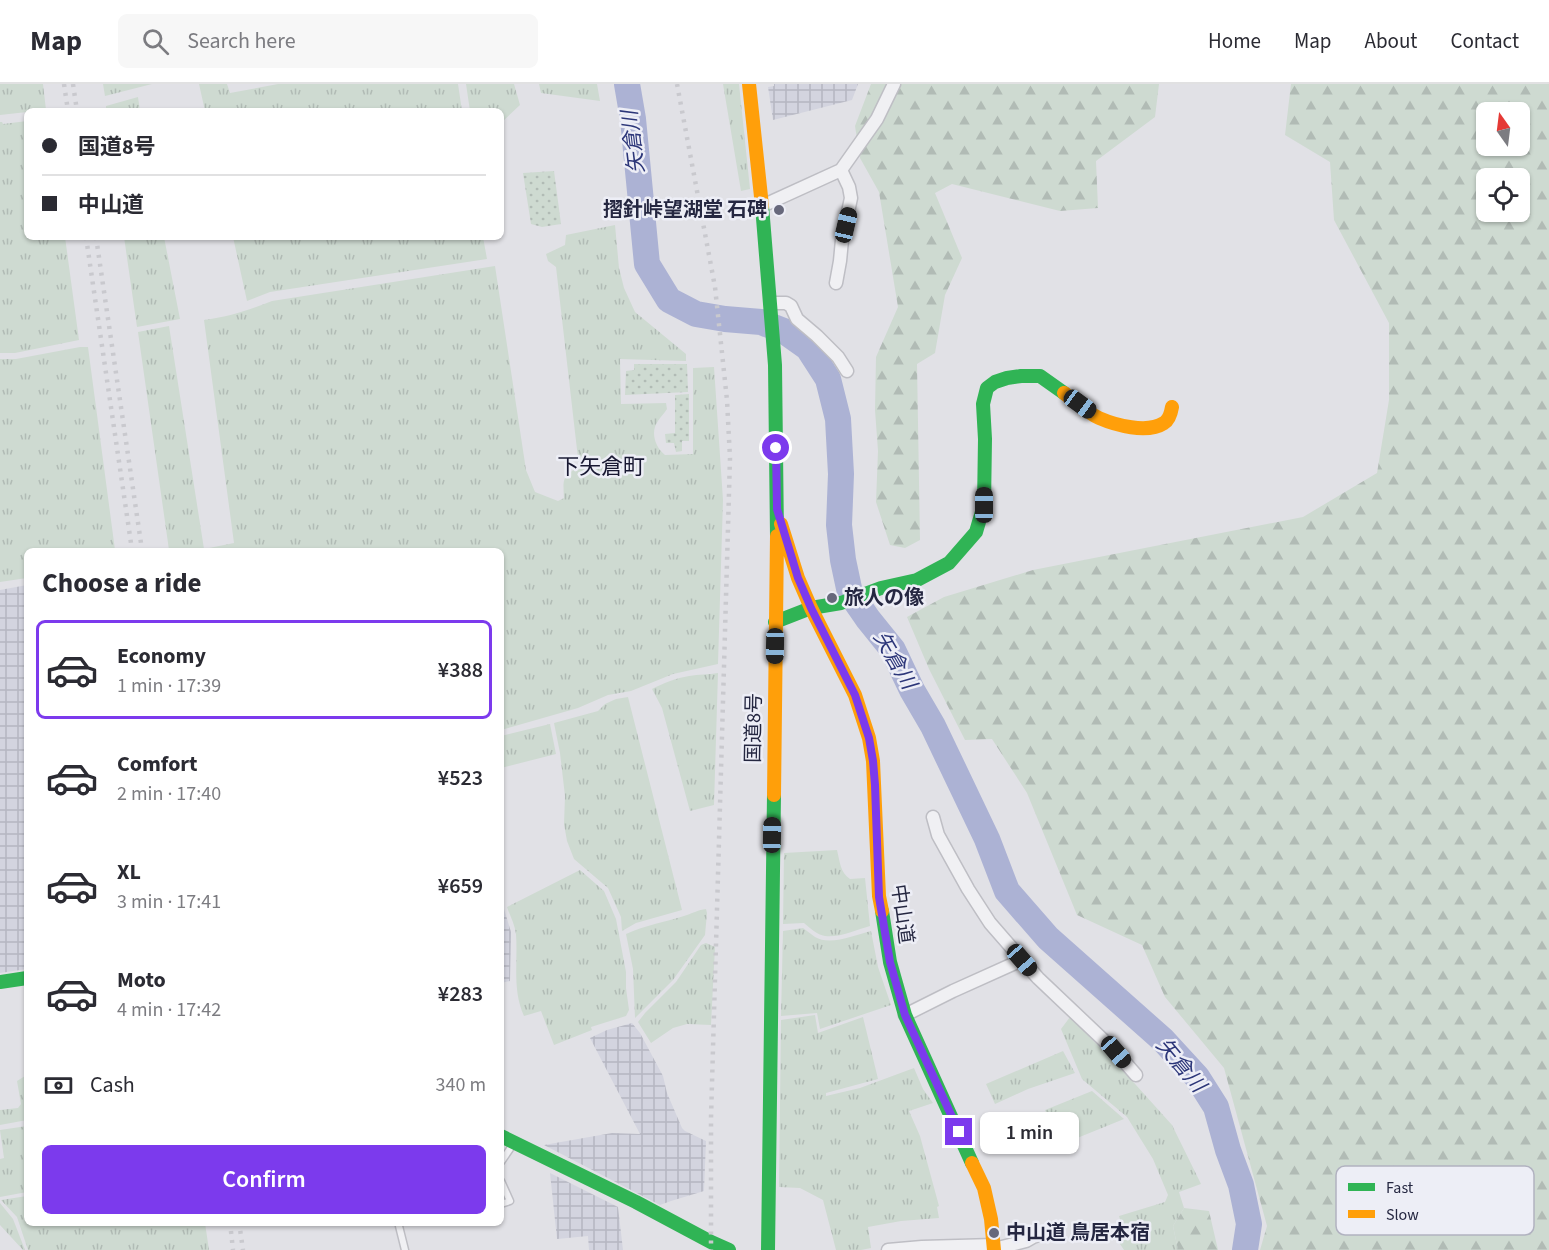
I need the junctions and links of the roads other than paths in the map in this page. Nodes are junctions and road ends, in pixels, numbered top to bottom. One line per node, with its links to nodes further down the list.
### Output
1 (749, 84): 4 (main road, 国道8号)
2 (894, 84): 3 (street)
3 (841, 170): 4 (street); 5 (street)
4 (762, 206): 6 (main road, 国道8号)
5 (836, 283)
6 (771, 305): 7 (street); 9 (main road, 国道8号)
7 (847, 371)
8 (1172, 407): 12 (main road)
9 (777, 509): 10 (main road, 国道8号); 11 (main road, 中山道)
10 (776, 569): 11 (street); 13 (main road, 国道8号)
11 (798, 578): 12 (main road, 中山道)
12 (811, 608): 13 (main road); 18 (main road, 中山道)
13 (775, 622): 30 (main road, 国道8号)
14 (933, 817): 15 (street)
15 (1022, 960): 18 (street); 19 (street)
16 (24, 978): 17 (main road)
17 (0, 982)
18 (905, 1015): 27 (main road, 中山道)
19 (1136, 1075)
20 (504, 1138): 21 (main road)
21 (514, 1143): 22 (lane); 29 (main road)
22 (504, 1158)
23 (504, 1188): 24 (lane)
24 (504, 1203)
25 (399, 1226): 28 (lane)
26 (1051, 1231): 27 (street)
27 (994, 1248): 31 (street)
28 (405, 1250)
29 (729, 1250)
30 (768, 1250)
31 (888, 1250)

